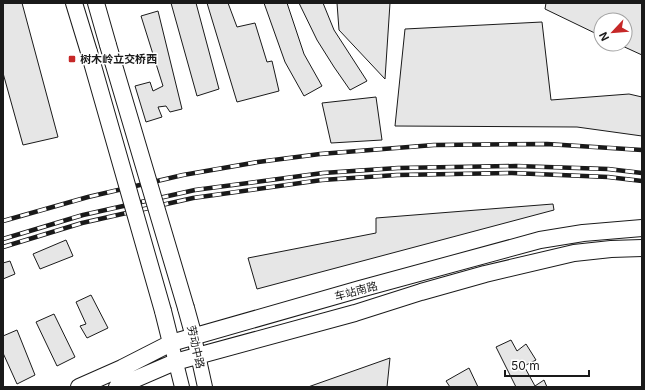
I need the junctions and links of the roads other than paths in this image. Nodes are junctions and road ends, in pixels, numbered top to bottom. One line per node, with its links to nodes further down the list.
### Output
1 (74, 3): 6 (main road, bridge)
2 (96, 3): 5 (main road, 劳动中路, bridge)
3 (642, 228): 5 (main road, 车站南路)
4 (642, 248): 7 (main road, 车站南路)
5 (194, 337): 6 (main road, 车站南路); 7 (main road, 劳动中路)
6 (171, 343): 8 (main road); 9 (main road, 车站南路)
7 (198, 356): 8 (main road, 车站南路); 12 (main road, 劳动中路)
8 (175, 362): 10 (main road, 车站南路); 11 (main road)
9 (79, 387)
10 (117, 387)
11 (182, 387)
12 (205, 387)

